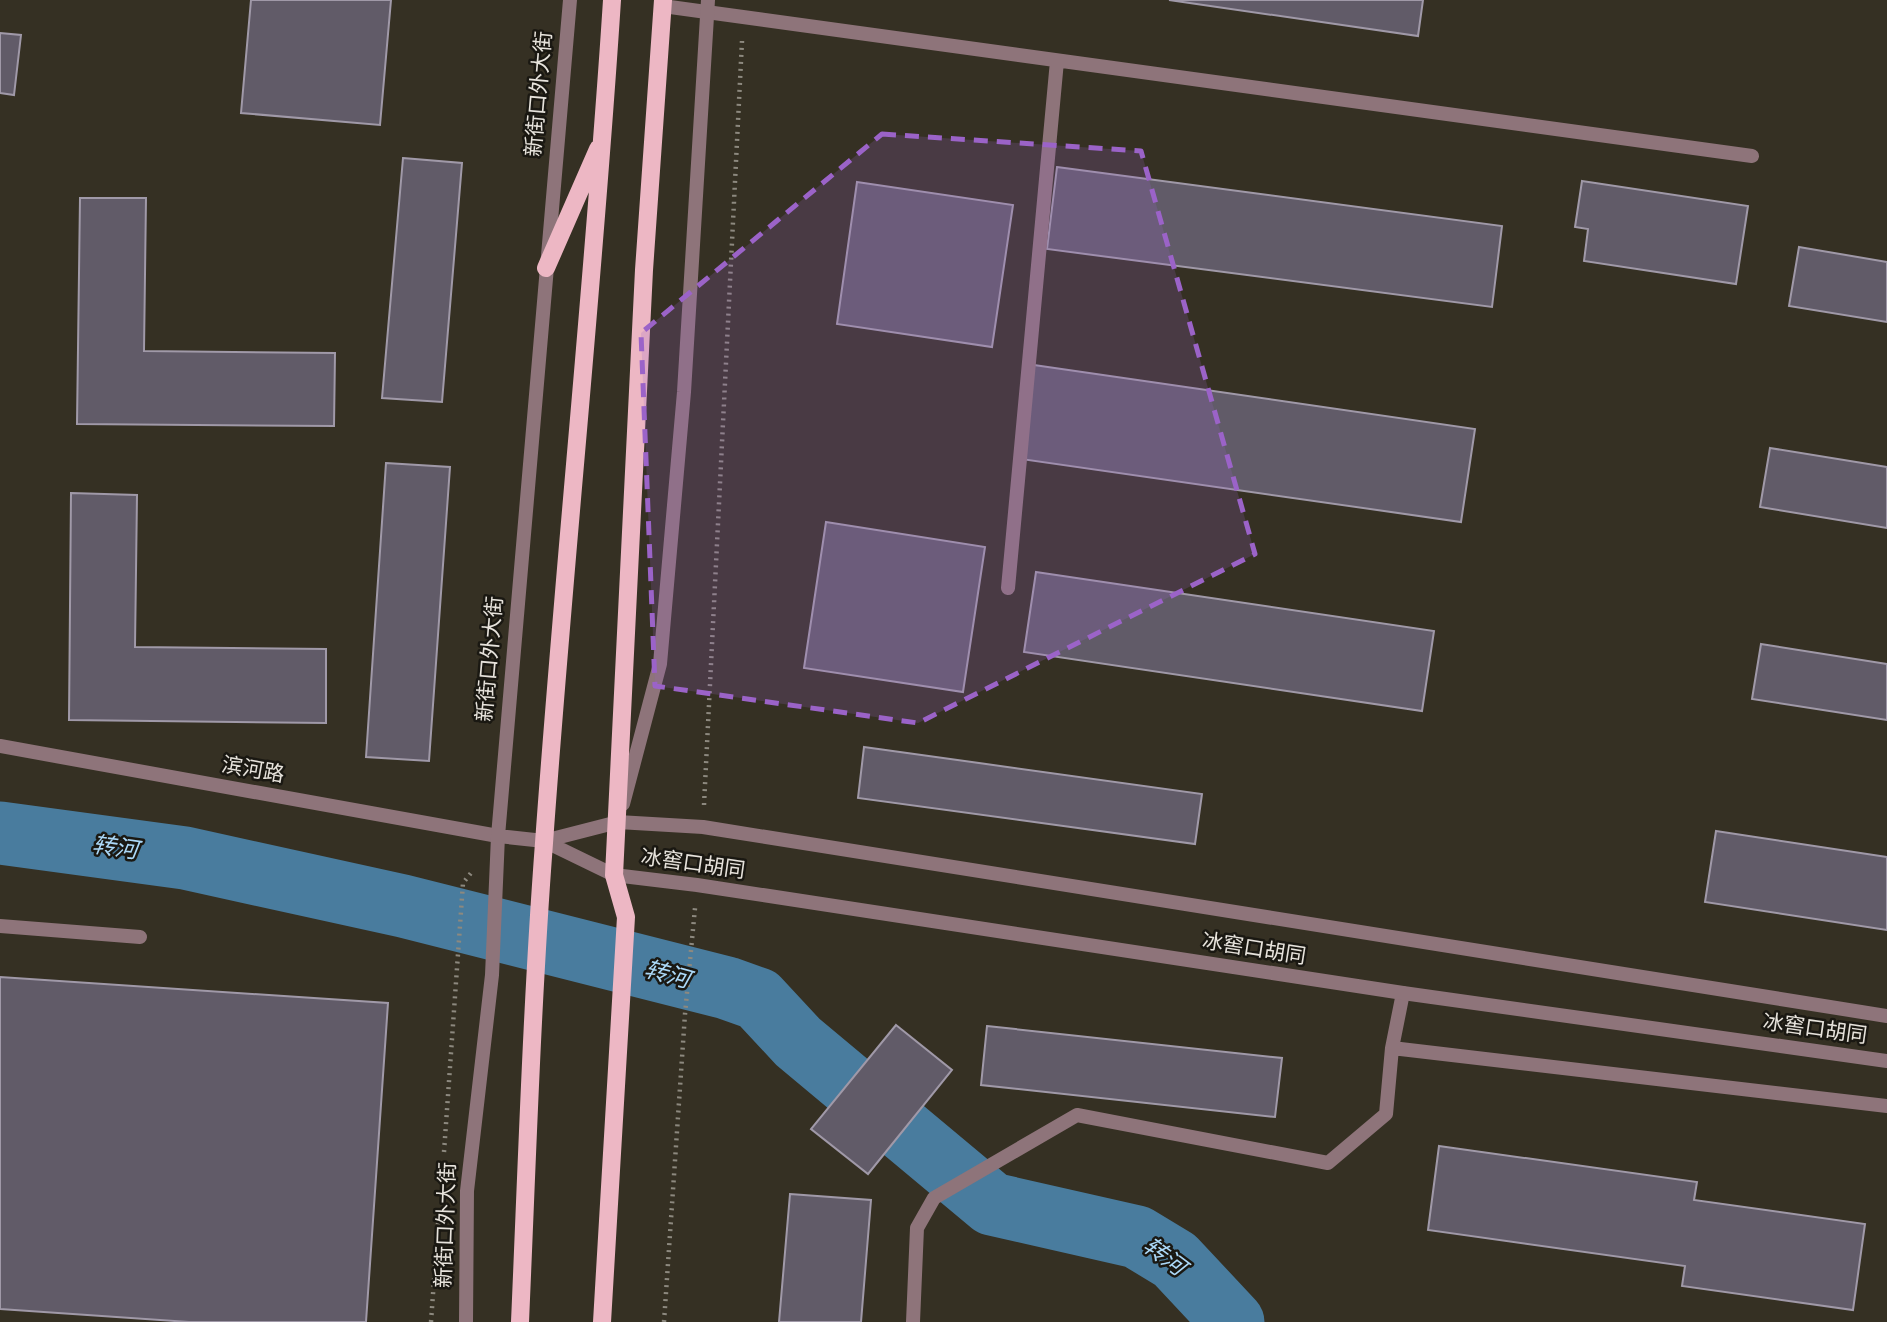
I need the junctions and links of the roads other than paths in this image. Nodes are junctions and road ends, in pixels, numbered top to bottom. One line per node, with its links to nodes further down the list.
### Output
1 (570, 0): 8 (street, 新街口外大街)
2 (612, 0): 6 (main road)
3 (663, 3): 4 (street); 11 (main road)
4 (708, 6): 5 (street); 11 (street)
5 (1057, 61): 7 (street); 9 (street)
6 (604, 136): 8 (main road); 13 (main road)
7 (1752, 156)
8 (546, 268): 12 (street, 新街口外大街)
9 (1008, 588)
10 (0, 746): 12 (street, 滨河路)
11 (618, 822): 13 (street, 冰窖口胡同); 14 (main road); 18 (street, 冰窖口胡同)
12 (498, 836): 13 (street, 滨河路); 22 (street, 新街口外大街)
13 (544, 841): 14 (street, 冰窖口胡同); 23 (main road)
14 (614, 875): 17 (street, 冰窖口胡同); 24 (main road)
15 (0, 926): 16 (street)
16 (140, 937)
17 (1403, 993): 19 (street); 20 (street, 冰窖口胡同)
18 (1887, 1016)
19 (1392, 1048): 21 (street); 25 (street)
20 (1887, 1061)
21 (1887, 1106)
22 (466, 1322)
23 (520, 1322)
24 (602, 1322)
25 (913, 1322)

